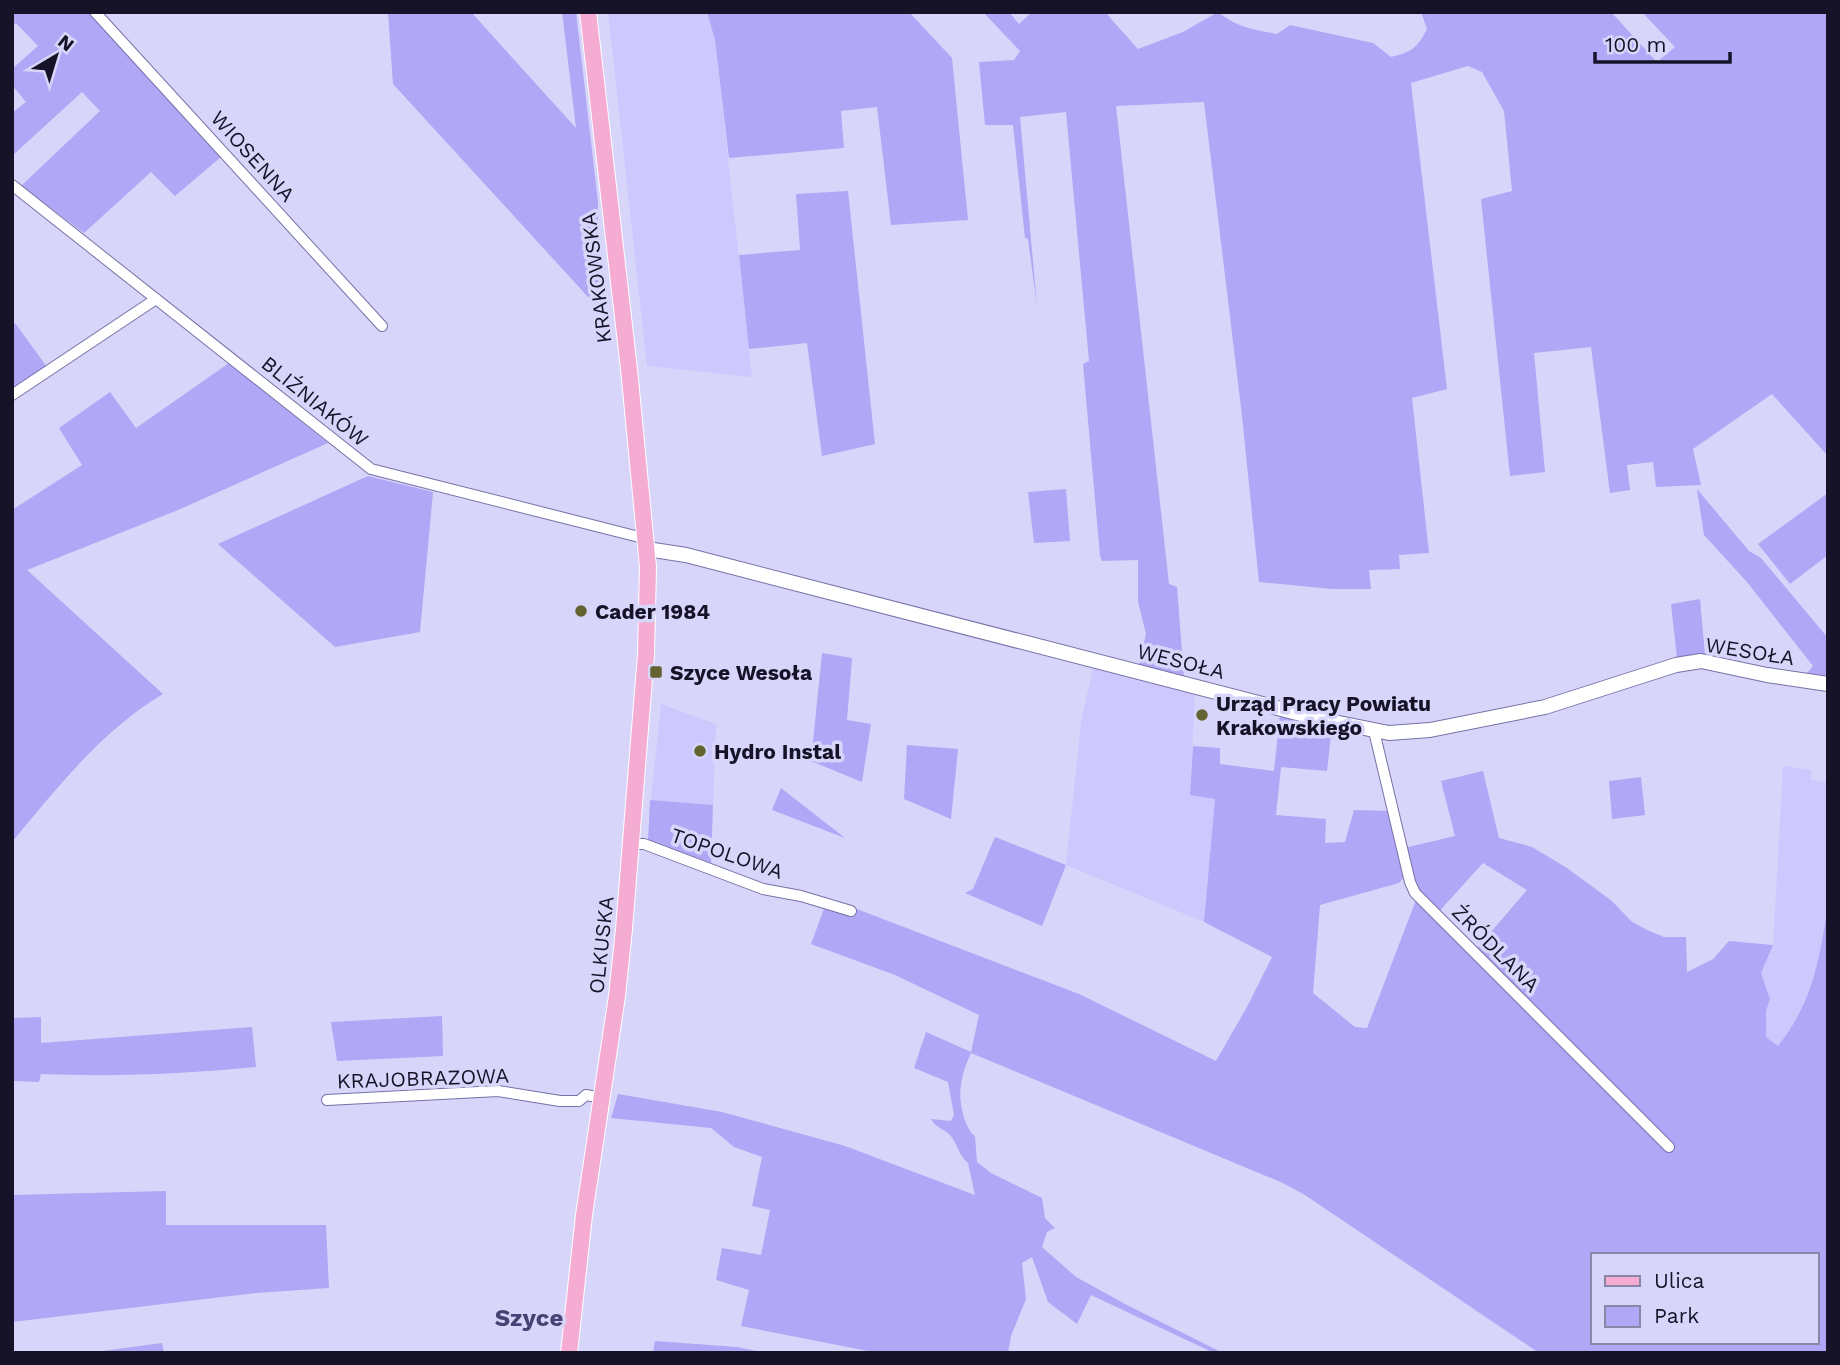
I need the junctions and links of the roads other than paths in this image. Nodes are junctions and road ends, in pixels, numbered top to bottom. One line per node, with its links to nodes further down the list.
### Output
1 (95, 12): 5 (street, WIOSENNA)
2 (588, 12): 7 (main road, KRAKOWSKA)
3 (12, 185): 4 (street, BLIŹNIAKÓW)
4 (156, 299): 6 (street); 7 (street, BLIŹNIAKÓW)
5 (382, 326)
6 (12, 394)
7 (647, 544): 9 (street, WESOŁA); 10 (main road, OLKUSKA)
8 (1828, 684): 9 (street, WESOŁA)
9 (1374, 731): 14 (street, ŹRÓDLANA)
10 (631, 844): 11 (street, TOPOLOWA); 12 (main road, OLKUSKA)
11 (851, 911)
12 (602, 1098): 13 (street, KRAJOBRAZOWA); 15 (main road, OLKUSKA)
13 (327, 1100)
14 (1669, 1147)
15 (569, 1353)

